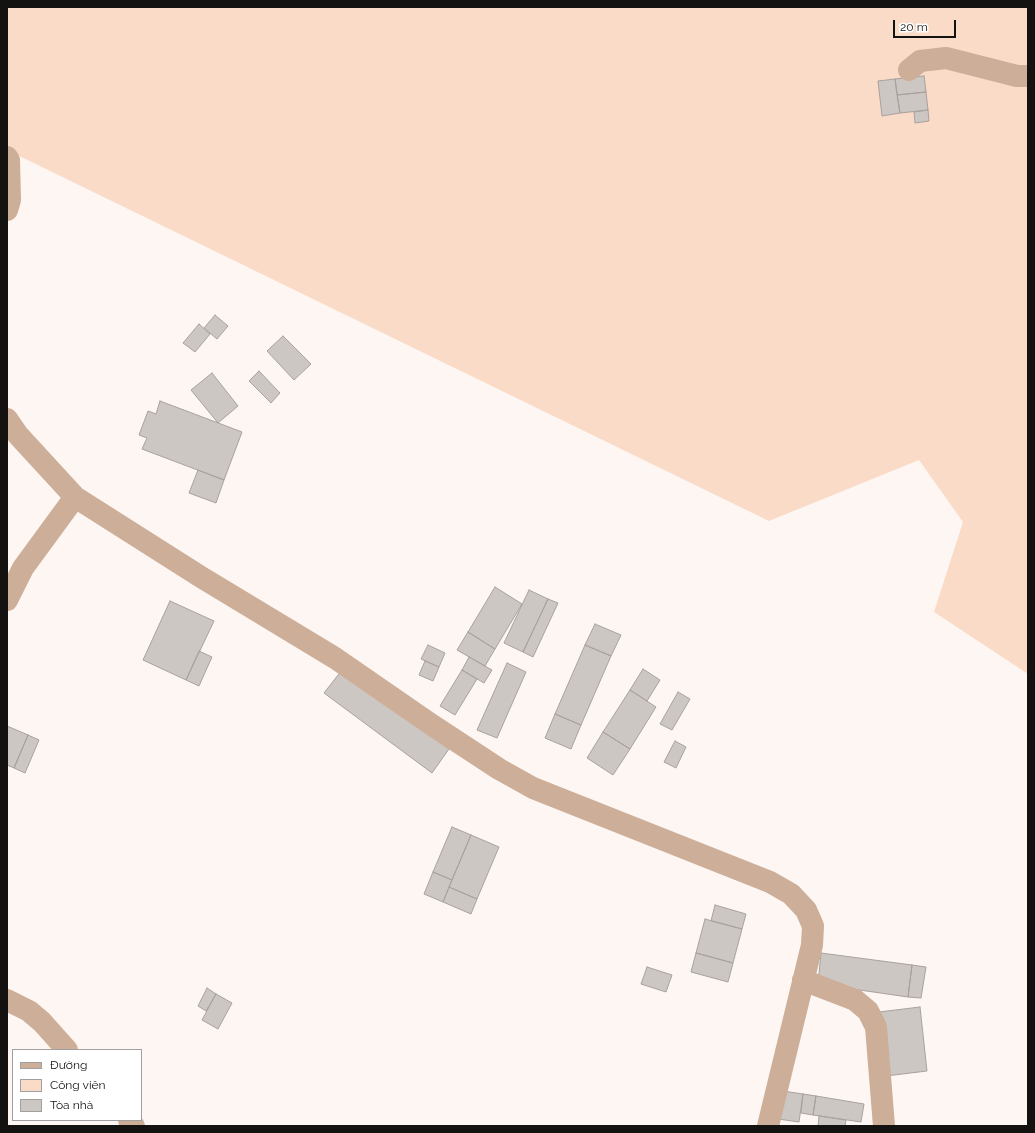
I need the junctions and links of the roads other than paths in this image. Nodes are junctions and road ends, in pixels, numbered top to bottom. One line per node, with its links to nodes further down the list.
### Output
1 (909, 70): 2 (street)
2 (1028, 76)
3 (7, 157): 4 (street)
4 (7, 210)
5 (7, 419): 6 (street)
6 (75, 497): 7 (street); 8 (street)
7 (7, 600)
8 (803, 980): 11 (street); 12 (street)
9 (7, 1000): 10 (street)
10 (66, 1049)
11 (768, 1126)
12 (884, 1126)

